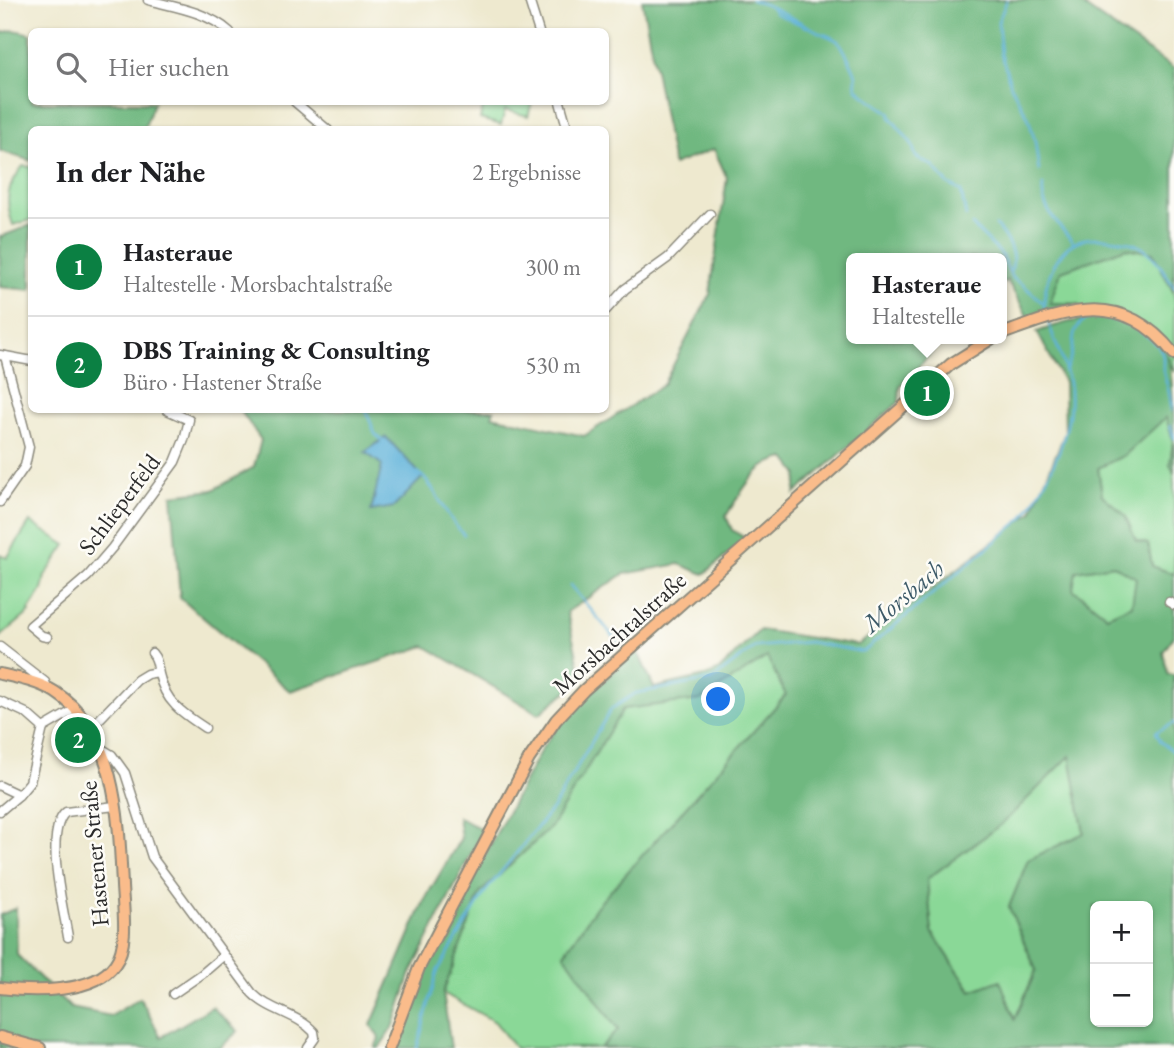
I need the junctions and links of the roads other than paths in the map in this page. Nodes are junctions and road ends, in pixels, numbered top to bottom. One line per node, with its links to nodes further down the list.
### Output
1 (148, 0): 3 (street)
2 (529, 0): 4 (street)
3 (225, 28)
4 (538, 28)
5 (299, 105): 7 (street)
6 (561, 105): 8 (street)
7 (323, 126)
8 (567, 126)
9 (710, 214): 10 (street)
10 (609, 307)
11 (1007, 332): 13 (main road)
12 (983, 344): 41 (main road, Morsbachtalstraße)
13 (1174, 354)
14 (3, 356): 15 (street); 17 (street)
15 (28, 360)
16 (174, 413): 18 (street, Schlieperfeld)
17 (0, 502)
18 (47, 637)
19 (0, 647): 23 (street)
20 (152, 653): 21 (street)
21 (158, 672): 27 (street); 28 (street)
22 (0, 674): 23 (main road, Hastener Straße)
23 (47, 687): 25 (main road, Hastener Straße)
24 (0, 701): 26 (street)
25 (74, 710): 26 (street); 28 (main road, Hastener Straße)
26 (43, 728): 31 (street)
27 (205, 728)
28 (90, 729): 29 (main road, Hastener Straße)
29 (102, 748): 32 (main road, Hastener Straße); 35 (street)
30 (0, 786): 31 (street)
31 (19, 795): 33 (street)
32 (115, 806): 34 (street); 36 (main road, Hastener Straße)
33 (0, 811)
34 (68, 937)
35 (223, 956): 37 (street); 40 (street)
36 (0, 988)
37 (173, 994)
38 (0, 1037): 39 (main road)
39 (40, 1048)
40 (308, 1048)
41 (389, 1048)

